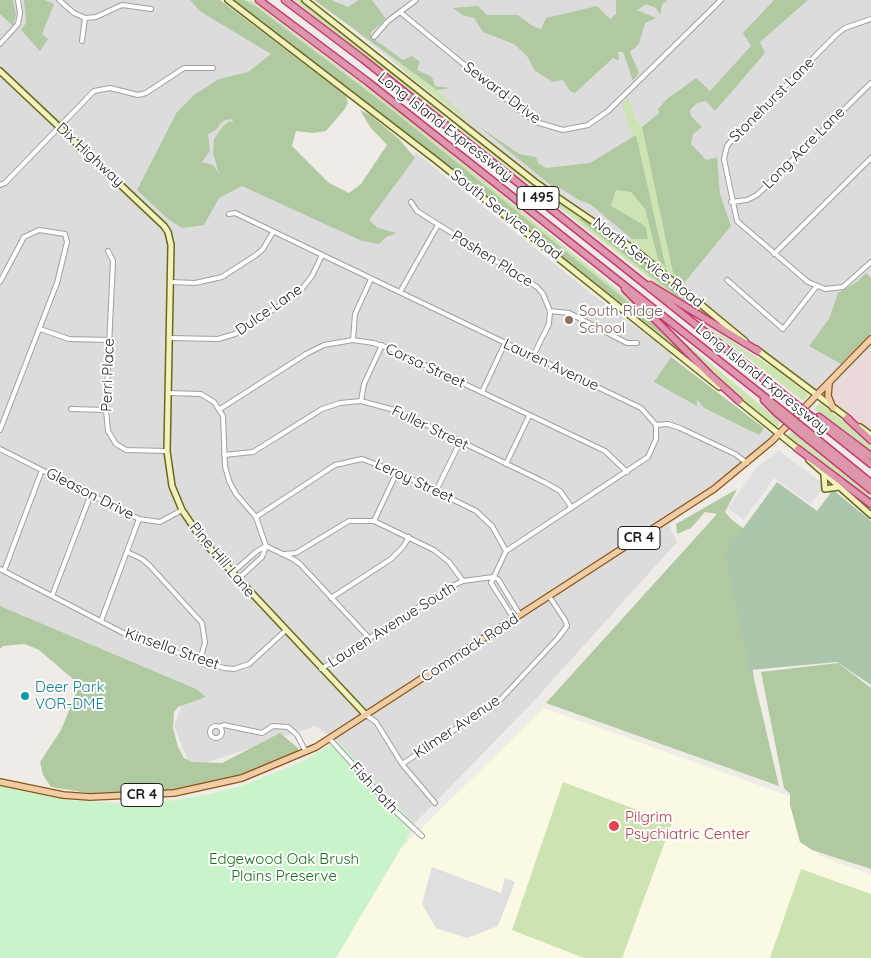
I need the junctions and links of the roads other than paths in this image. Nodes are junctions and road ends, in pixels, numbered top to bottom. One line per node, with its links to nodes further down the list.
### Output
1 (18, 0): 15 (street)
2 (59, 0): 11 (street)
3 (228, 0): 55 (main road, South Service Road)
4 (259, 0): 32 (highway, Long Island Expressway / I 495)
5 (285, 0): 34 (highway, Long Island Expressway / I 495)
6 (305, 0): 49 (main road, North Service Road)
7 (416, 0): 10 (street)
8 (721, 0): 10 (street, Seward Drive)
9 (150, 9): 11 (street)
10 (400, 12): 13 (street)
11 (85, 18): 14 (street)
12 (871, 19): 23 (street, Stonehurst Lane)
13 (374, 37)
14 (82, 41)
15 (0, 44)
16 (212, 68): 19 (street)
17 (0, 70): 19 (main road, Dix Highway)
18 (871, 83): 23 (street, Long Acre Lane)
19 (60, 127): 21 (street); 27 (main road, Dix Highway)
20 (871, 158): 29 (street)
21 (0, 185)
22 (411, 202): 25 (street, Pashen Place)
23 (731, 202): 29 (street, Stonehurst Lane)
24 (229, 214): 26 (street, Lauren Avenue)
25 (438, 225): 39 (street); 40 (street, Pashen Place)
26 (273, 232): 30 (street, Lauren Avenue); 37 (street)
27 (172, 246): 37 (main road, Pine Hill Lane)
28 (108, 250): 44 (street, Perri Place)
29 (774, 254): 38 (street, Stonehurst Lane)
30 (322, 255): 33 (street, Lauren Avenue); 42 (street, Dulce Lane)
31 (871, 262): 38 (street)
32 (611, 274): 55 (highway); 66 (highway, Long Island Expressway / I 495, bridge)
33 (371, 279): 39 (street, Lauren Avenue); 45 (street)
34 (641, 280): 49 (highway); 62 (highway, Long Island Expressway / I 495)
35 (727, 280): 38 (street)
36 (0, 282): 41 (street)
37 (171, 282): 42 (main road, Pine Hill Lane)
38 (816, 287)
39 (400, 292): 46 (street, Lauren Avenue)
40 (550, 311): 47 (street); 50 (street)
41 (40, 329): 44 (street); 65 (street)
42 (170, 338): 53 (main road, Pine Hill Lane)
43 (871, 339): 51 (main road, Commack Road / CR 4)
44 (109, 340): 60 (street, Perri Place)
45 (353, 340): 48 (street, Corsa Street); 59 (street, Corsa Street)
46 (505, 343): 50 (street, Lauren Avenue); 52 (street)
47 (637, 343)
48 (382, 345): 52 (street, Corsa Street); 56 (street)
49 (758, 351): 54 (main road, North Service Road)
50 (533, 356): 64 (street, Lauren Avenue)
51 (829, 383): 54 (main road, Commack Road / CR 4); 57 (main road)
52 (482, 392): 61 (street, Corsa Street)
53 (169, 393): 59 (street); 73 (main road, Pine Hill Lane)
54 (817, 396): 57 (main road, North Service Road); 67 (main road, Commack Road / CR 4)
55 (739, 401): 67 (main road, South Service Road)
56 (361, 402): 70 (street, Fuller Street); 74 (street, Fuller Street)
57 (833, 408): 63 (main road, North Service Road)
58 (71, 409): 60 (street)
59 (220, 409): 74 (street)
60 (106, 410): 73 (street, Perri Place)
61 (529, 416): 77 (street); 81 (street, Corsa Street)
62 (818, 418): 75 (highway); 78 (highway, Long Island Expressway)
63 (846, 418): 68 (main road, North Service Road); 69 (highway)
64 (656, 424): 76 (street); 81 (street)
65 (0, 430)
66 (804, 432): 83 (highway, Long Island Expressway / I 495); 85 (highway)
67 (780, 434): 72 (main road, South Service Road); 76 (main road, Commack Road / CR 4)
68 (871, 435)
69 (871, 440)
70 (460, 442): 77 (street, Fuller Street); 86 (street)
71 (0, 449): 79 (street, Gleason Drive)
72 (798, 449): 82 (main road, South Service Road); 88 (highway)
73 (167, 451): 90 (main road, Pine Hill Lane)
74 (224, 455): 92 (street)
75 (871, 456)
76 (747, 463): 106 (main road, Commack Road / CR 4)
77 (506, 464): 89 (street, Fuller Street)
78 (871, 464)
79 (42, 470): 87 (street, Gleason Drive); 100 (street)
80 (397, 472): 86 (street, Leroy Street); 92 (street, Leroy Street); 94 (street)
81 (627, 472): 89 (street)
82 (824, 474): 84 (main road); 84 (main road)
83 (871, 483)
84 (839, 487): 91 (main road)
85 (871, 490)
86 (436, 491): 97 (street, Leroy Street)
87 (91, 494): 93 (street, Gleason Drive); 105 (street)
88 (871, 504)
89 (572, 508): 97 (street)
90 (182, 510): 93 (street, Gleason Drive); 101 (main road, Pine Hill Lane)
91 (871, 515)
92 (256, 517): 96 (street)
93 (139, 519): 98 (street)
94 (374, 521): 95 (street); 99 (street)
95 (409, 537): 104 (street); 107 (street)
96 (266, 546): 99 (street); 101 (street); 103 (street)
97 (506, 551): 102 (street)
98 (128, 552): 110 (street); 113 (street)
99 (284, 554): 107 (street)
100 (2, 570): 105 (street, Kinsella Street)
101 (232, 573): 103 (main road, Pine Hill Lane)
102 (493, 577): 104 (street, Lauren Avenue South); 108 (street); 109 (street)
103 (238, 579): 111 (main road, Pine Hill Lane)
104 (463, 581): 112 (street, Lauren Avenue South)
105 (52, 596): 110 (street, Kinsella Street)
106 (550, 596): 108 (main road, Commack Road / CR 4); 119 (street, Kilmer Avenue)
107 (331, 598): 112 (street)
108 (520, 615): 109 (main road, Commack Road / CR 4)
109 (514, 619): 115 (main road, Commack Road / CR 4)
110 (101, 621): 113 (street, Kinsella Street)
111 (286, 630): 113 (street, Kinsella Street); 114 (main road, Pine Hill Lane)
112 (370, 639): 114 (street, Lauren Avenue South)
113 (200, 660)
114 (321, 669): 115 (main road, Pine Hill Lane)
115 (366, 715): 117 (main road, Commack Road / CR 4); 119 (street)
116 (219, 727): 118 (street)
117 (329, 738): 118 (main road, Commack Road / CR 4); 122 (street, Fish Path)
118 (306, 752): 120 (main road, Commack Road / CR 4)
119 (402, 764): 121 (street)
120 (0, 782)
121 (435, 803)
122 (422, 836)

